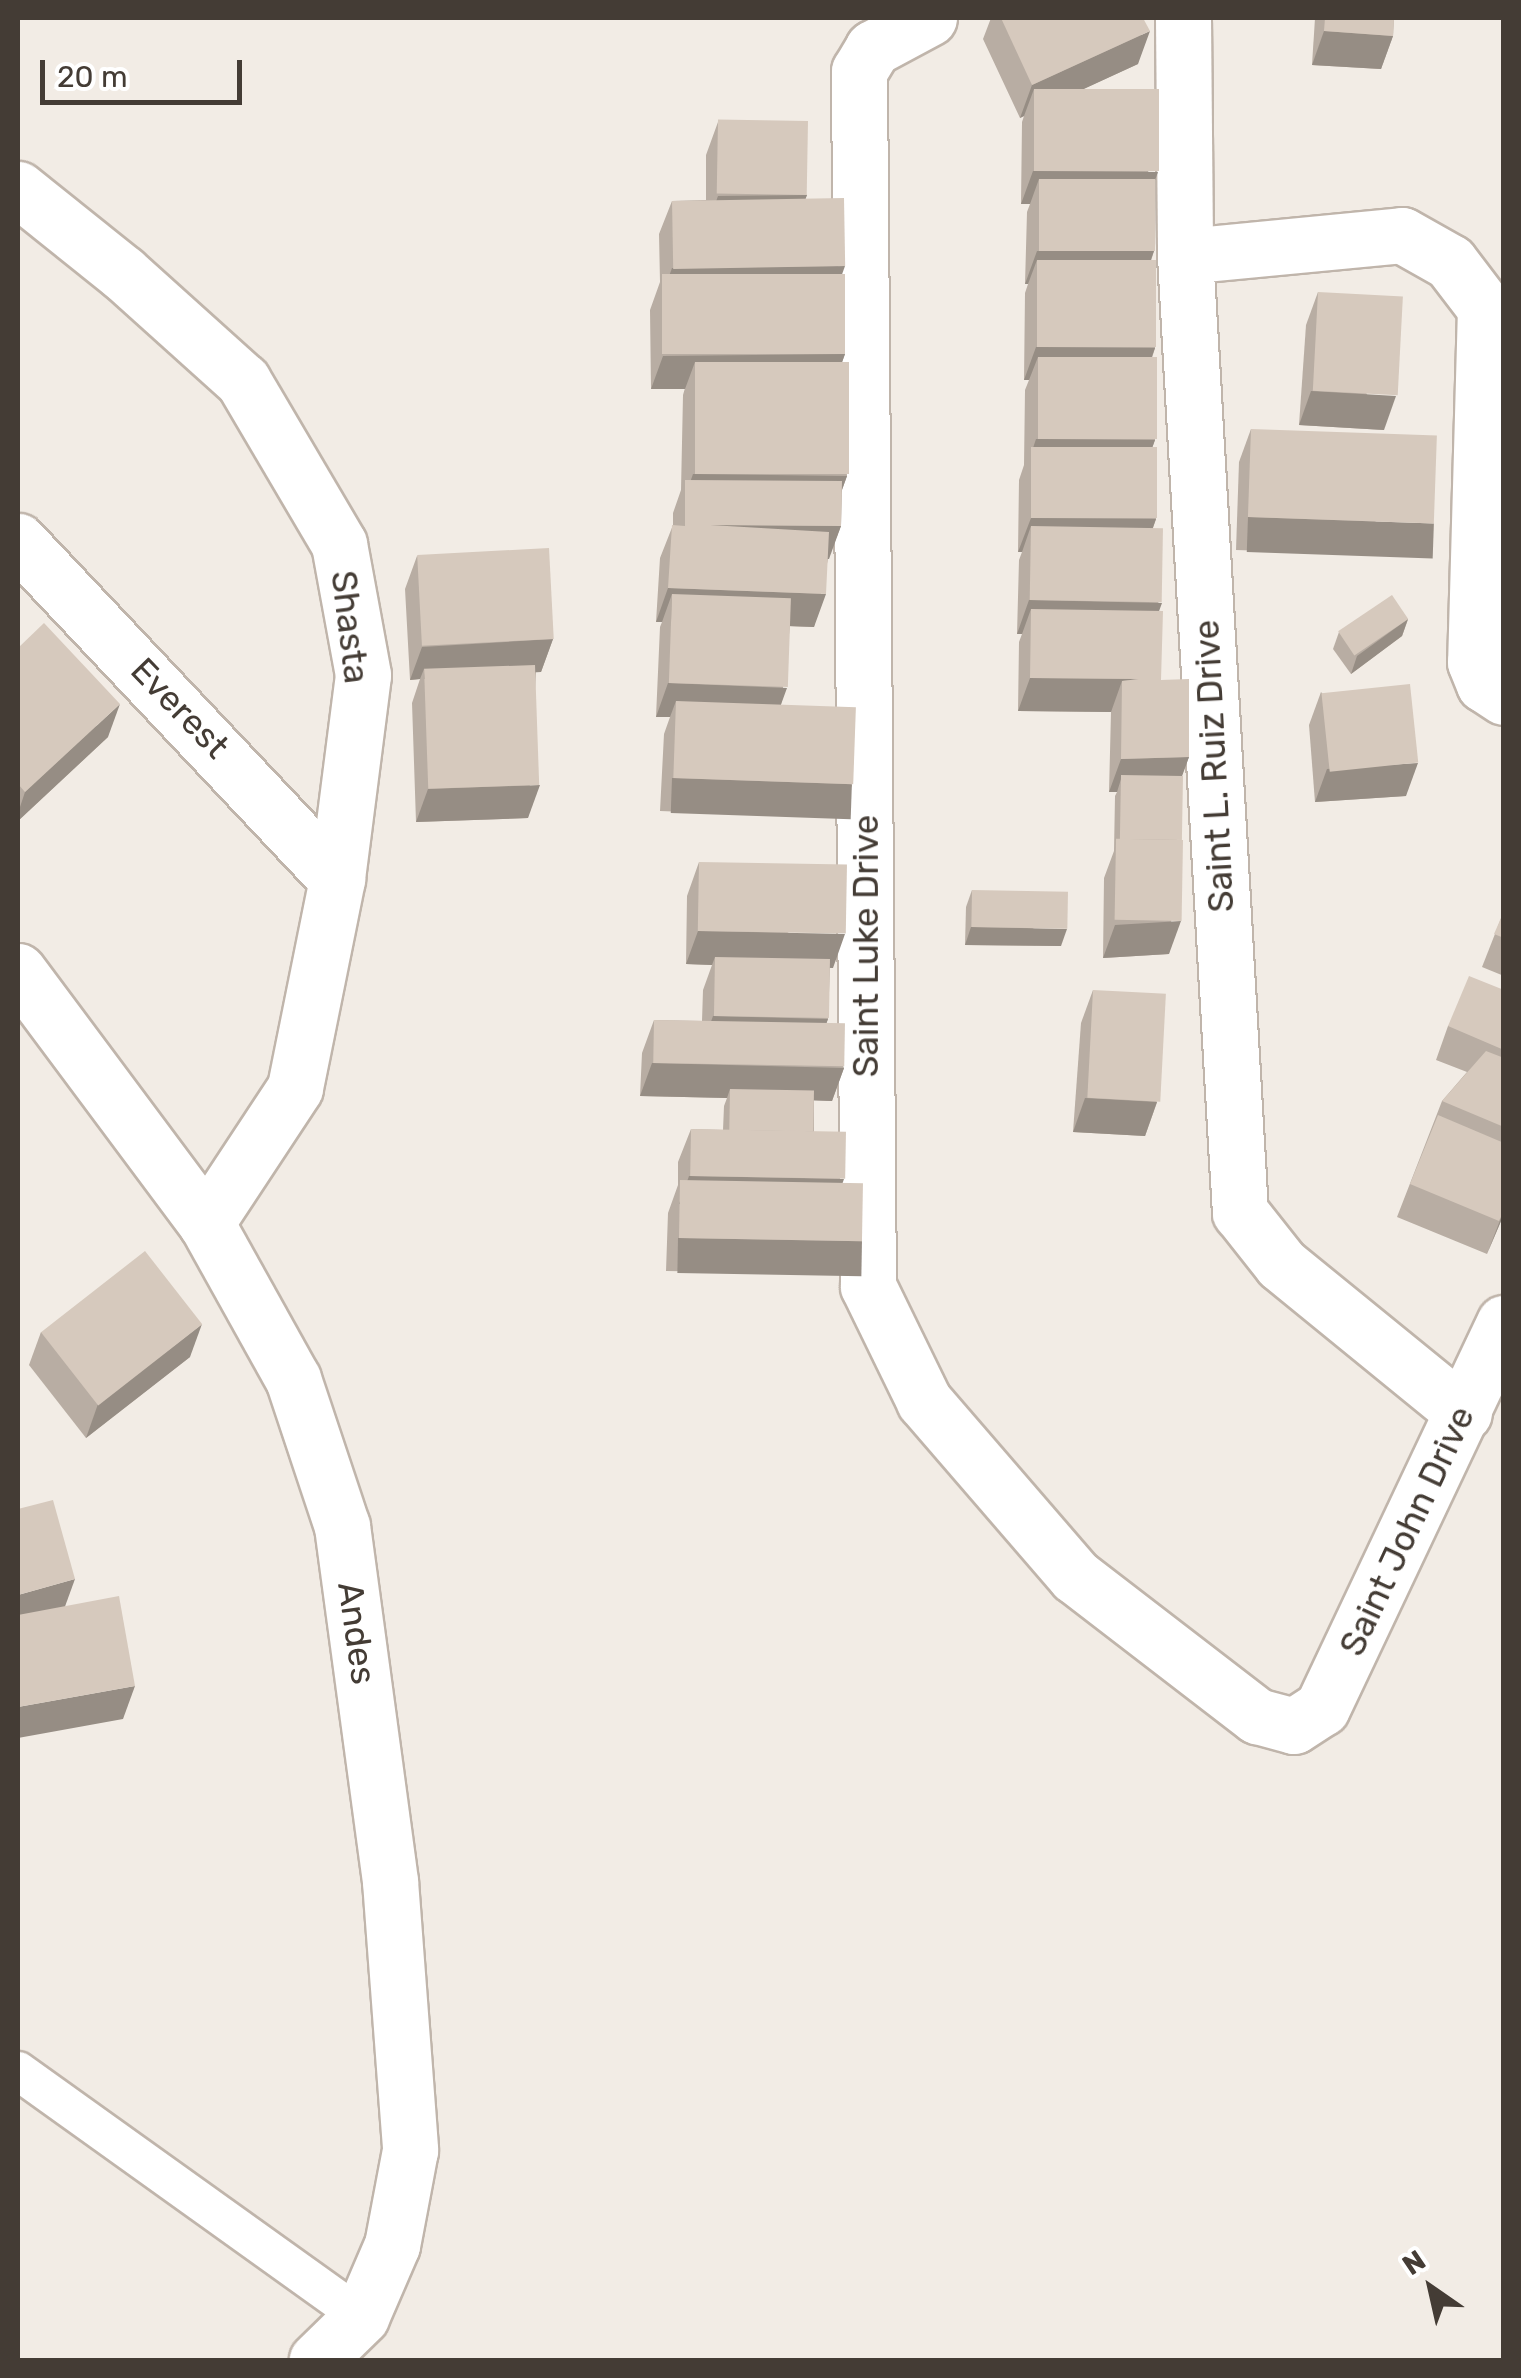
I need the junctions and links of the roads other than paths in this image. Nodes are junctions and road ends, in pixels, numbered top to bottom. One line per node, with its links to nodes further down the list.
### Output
1 (929, 18): 12 (street, Saint Luke Drive)
2 (1183, 18): 4 (street, Saint L. Ruiz Drive)
3 (18, 190): 7 (street, Shasta)
4 (1186, 256): 6 (street); 11 (street, Saint L. Ruiz Drive)
5 (18, 541): 7 (street, Everest)
6 (1504, 697)
7 (337, 879): 9 (street, Shasta)
8 (18, 972): 9 (street, Andes)
9 (206, 1223): 14 (street, Andes)
10 (1504, 1323): 11 (street, Saint John Drive)
11 (1464, 1413): 12 (street, Saint John Drive)
12 (1294, 1726)
13 (18, 2070): 14 (lane)
14 (361, 2318): 15 (street, Andes)
15 (318, 2360)

